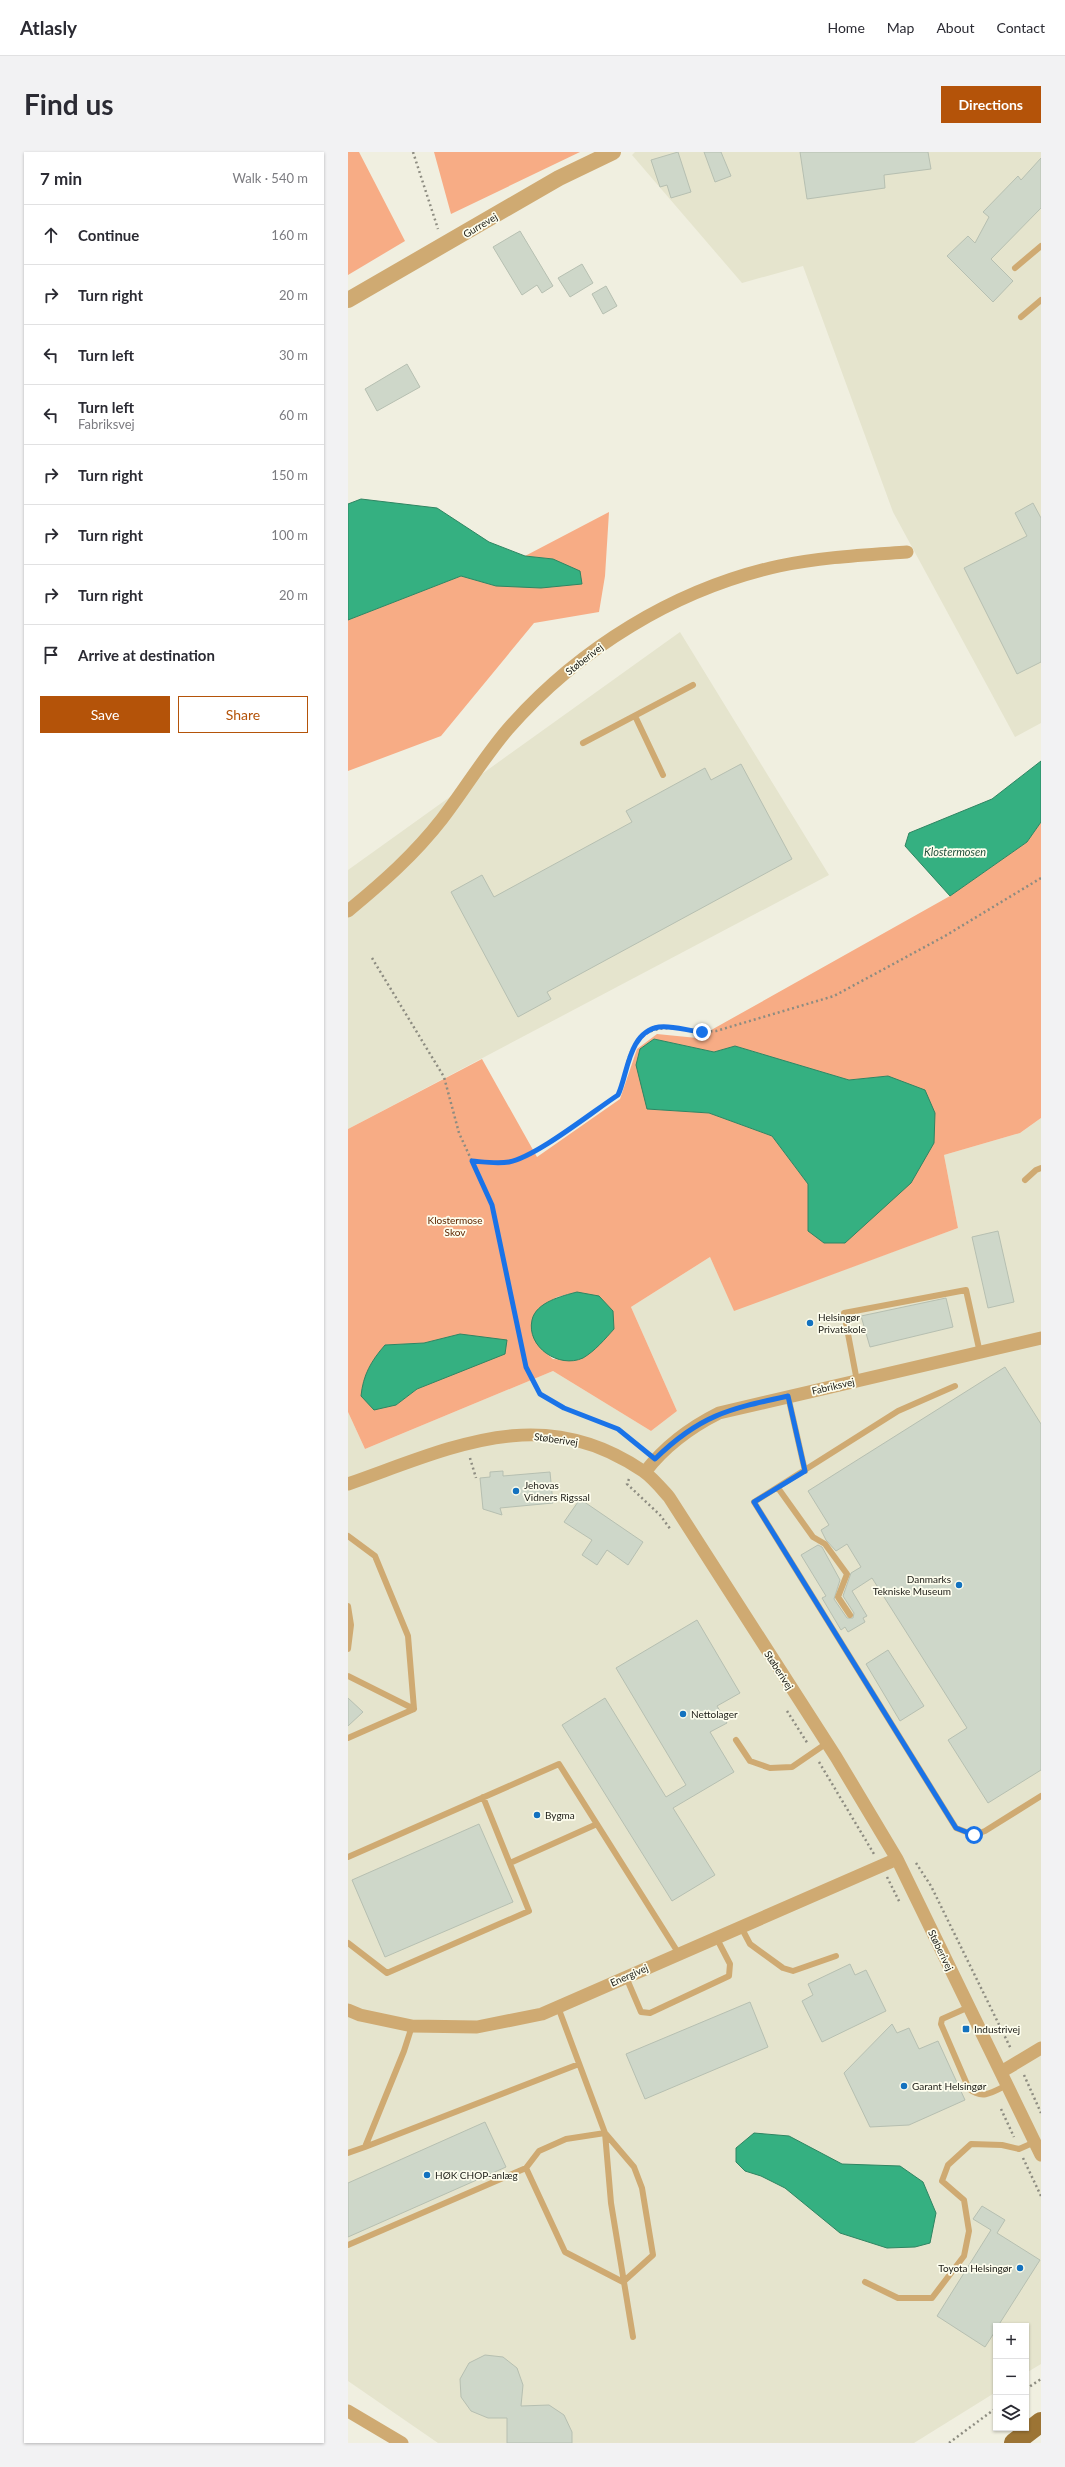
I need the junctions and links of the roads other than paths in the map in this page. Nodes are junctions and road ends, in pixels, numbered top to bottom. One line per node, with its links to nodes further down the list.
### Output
1 (613, 152): 4 (street, Gurrevej)
2 (1041, 246): 3 (lane)
3 (1015, 268)
4 (348, 300)
5 (1041, 300): 6 (lane)
6 (1021, 317)
7 (907, 552): 12 (street, Støberivej)
8 (693, 685): 9 (lane)
9 (635, 716): 10 (lane); 11 (lane)
10 (583, 743)
11 (663, 775)
12 (348, 911)
13 (1041, 1168): 14 (lane)
14 (1025, 1180)
15 (1041, 1338): 16 (street, Fabriksvej)
16 (980, 1352): 17 (street, Fabriksvej); 17 (lane)
17 (857, 1381): 19 (street, Fabriksvej)
18 (954, 1386): 21 (lane)
19 (788, 1396): 20 (street, Fabriksvej); 21 (lane)
20 (639, 1469): 22 (street, Støberivej); 32 (street, Støberivej)
21 (805, 1471): 23 (lane)
22 (348, 1484)
23 (778, 1488): 26 (lane); 33 (lane)
24 (348, 1536): 29 (lane)
25 (348, 1606): 27 (lane)
26 (850, 1615)
27 (348, 1649)
28 (348, 1676): 29 (lane)
29 (414, 1709): 30 (lane)
30 (348, 1738)
31 (736, 1740): 32 (lane)
32 (827, 1743): 37 (street, Støberivej)
33 (1041, 1796)
34 (483, 1797): 35 (lane); 36 (lane); 38 (lane)
35 (597, 1824): 38 (lane); 42 (lane)
36 (348, 1857)
37 (897, 1859): 39 (street, Energivej); 46 (street, Støberivej)
38 (510, 1863): 41 (lane)
39 (741, 1927): 40 (street, Energivej); 43 (lane)
40 (716, 1937): 42 (street, Energivej); 44 (lane)
41 (348, 1943)
42 (679, 1954): 44 (street, Energivej)
43 (836, 1956)
44 (626, 1977): 45 (street, Energivej)
45 (558, 2007): 48 (street, Energivej); 50 (lane)
46 (969, 2007): 51 (street, Støberivej); 52 (lane)
47 (348, 2010): 48 (street, Energivej)
48 (412, 2026): 55 (lane)
49 (1041, 2048): 51 (street)
50 (579, 2064): 53 (lane); 55 (lane)
51 (1001, 2072): 52 (street, Støberivej)
52 (1007, 2085): 54 (street, Støberivej)
53 (605, 2133): 58 (lane); 60 (lane); 60 (lane)
54 (1035, 2142): 57 (street, Støberivej); 61 (lane)
55 (364, 2147): 56 (lane)
56 (348, 2153)
57 (1041, 2155)
58 (526, 2168): 59 (lane); 60 (lane)
59 (348, 2245)
60 (622, 2282): 62 (lane)
61 (865, 2282)
62 (634, 2337)
63 (348, 2411): 66 (street)
64 (1041, 2422): 67 (main road)
65 (1041, 2432): 68 (main road)
66 (402, 2443)
67 (1014, 2443)
68 (1021, 2443)

